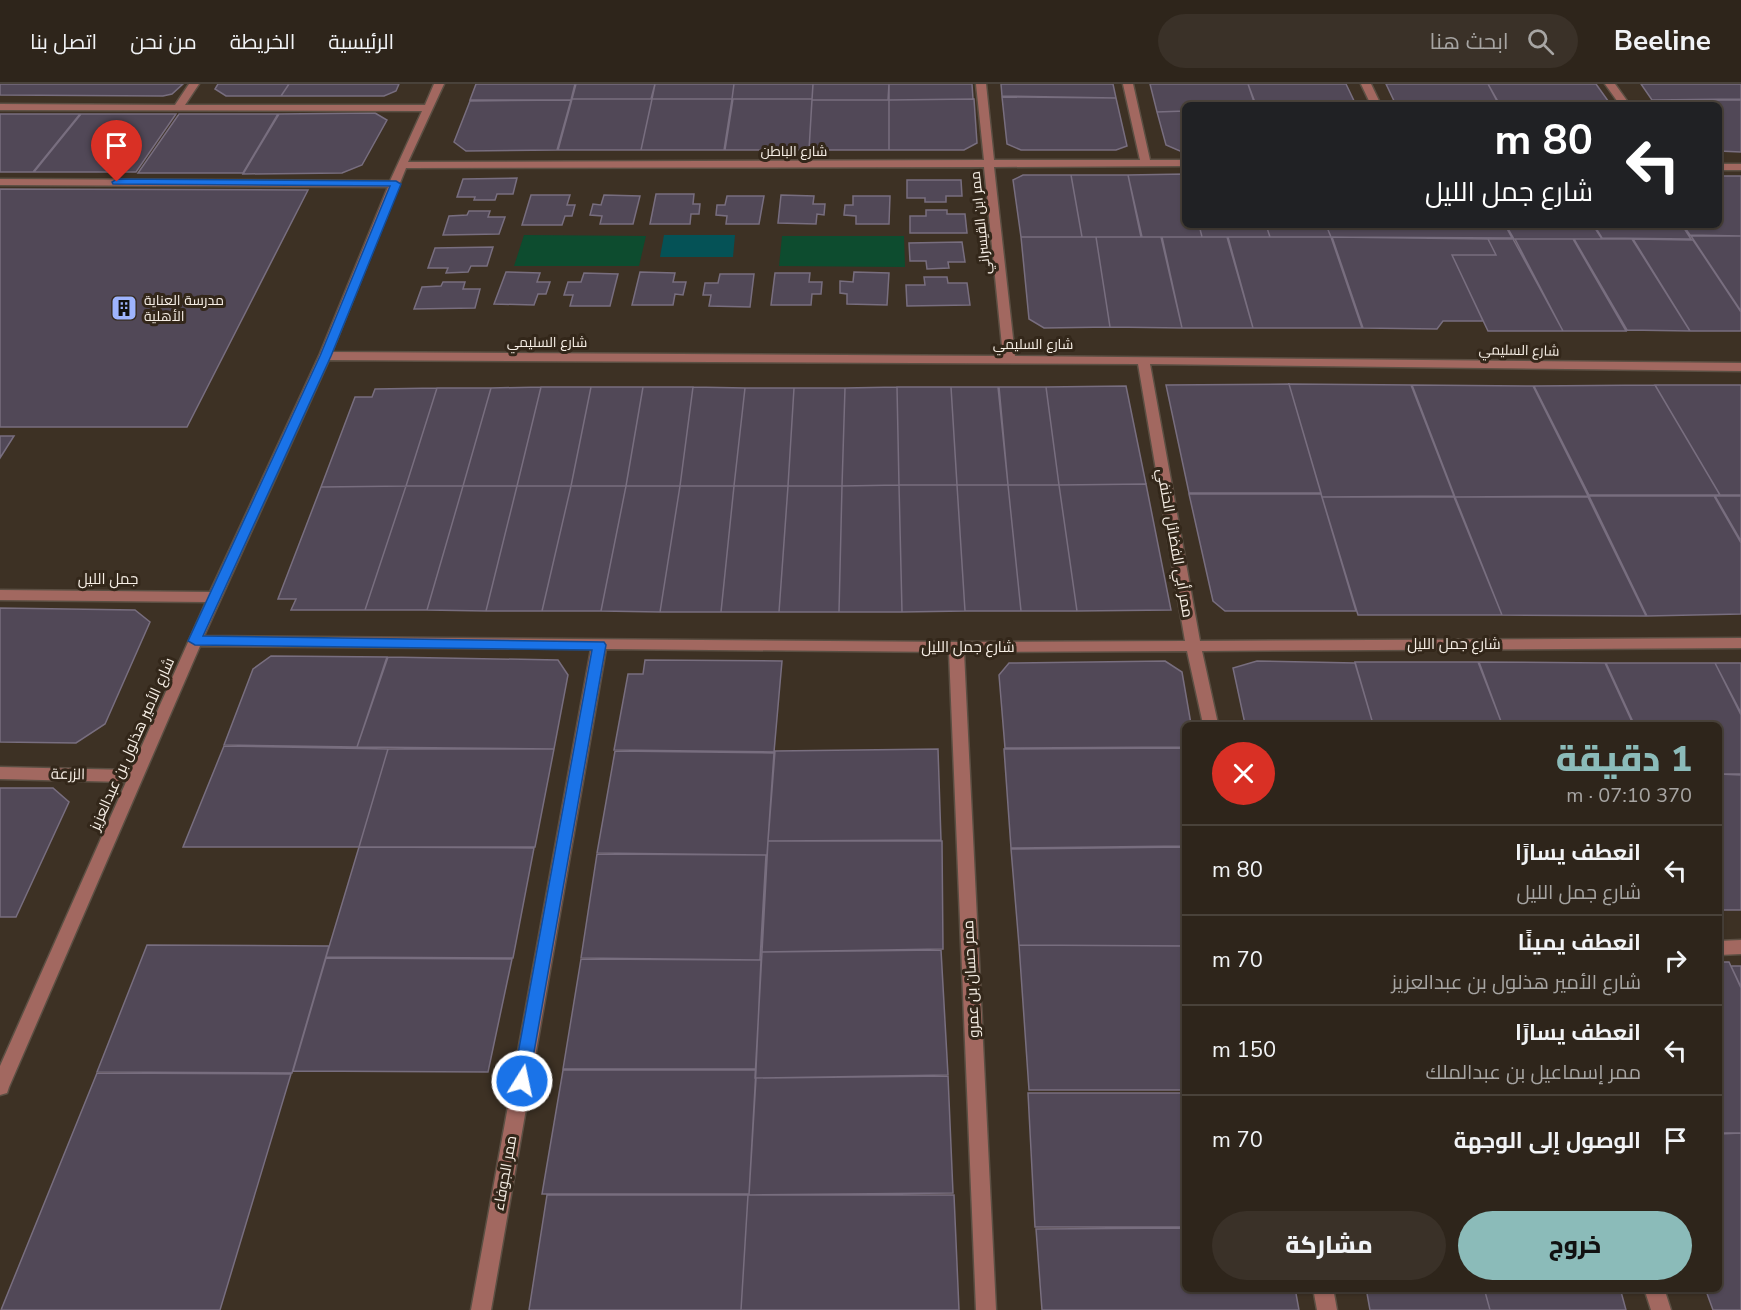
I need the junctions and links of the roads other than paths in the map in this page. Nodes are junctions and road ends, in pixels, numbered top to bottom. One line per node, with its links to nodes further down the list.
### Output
1 (194, 84): 9 (street)
2 (439, 84): 11 (street, شارع الأمير هذلول بن عبدالعزيز)
3 (981, 84): 12 (street, ممر ابن القيسراني)
4 (1128, 84): 13 (street)
5 (1366, 84): 7 (street)
6 (1610, 84): 8 (street)
7 (1375, 102)
8 (1623, 102)
9 (179, 106): 10 (street); 11 (street)
10 (0, 107)
11 (428, 108): 15 (street, شارع الأمير هذلول بن عبدالعزيز)
12 (989, 163): 13 (street, شارع الباطن); 15 (street, شارع الباطن); 21 (street, ممر ابن القيسراني)
13 (1146, 164): 14 (street, شارع الباطن)
14 (1182, 164)
15 (402, 165): 19 (street, شارع الأمير هذلول بن عبدالعزيز)
16 (1722, 167): 17 (street)
17 (1741, 167)
18 (0, 182): 19 (street)
19 (396, 184): 20 (street, شارع الأمير هذلول بن عبدالعزيز)
20 (325, 356): 21 (street, شارع السليمي); 25 (street, شارع الأمير هذلول بن عبدالعزيز)
21 (1009, 359): 22 (street, شارع السليمي)
22 (1143, 360): 23 (street, شارع السليمي); 28 (street, ممر أبي الفضائل الحنفي)
23 (1741, 368)
24 (0, 595): 25 (street, جمل الليل)
25 (215, 597): 26 (street, شارع الأمير هذلول بن عبدالعزيز)
26 (195, 641): 29 (street, شارع جمل الليل); 33 (street, شارع الأمير هذلول بن عبدالعزيز)
27 (1741, 643): 28 (street, شارع جمل الليل)
28 (1193, 644): 30 (street, شارع جمل الليل); 31 (street, ممر أبي الفضائل الحنفي)
29 (599, 645): 30 (street, شارع جمل الليل); 39 (street, ممر الجوفاء)
30 (956, 647): 40 (street, ممر حسان بن عمرو)
31 (1211, 722)
32 (0, 773): 33 (street, الزرعة)
33 (135, 776): 36 (street, شارع الأمير هذلول بن عبدالعزيز)
34 (1741, 947): 35 (street)
35 (1722, 948)
36 (0, 1087)
37 (1324, 1292): 41 (street)
38 (1655, 1292): 42 (street)
39 (481, 1310)
40 (986, 1310)
41 (1327, 1310)
42 (1661, 1310)

